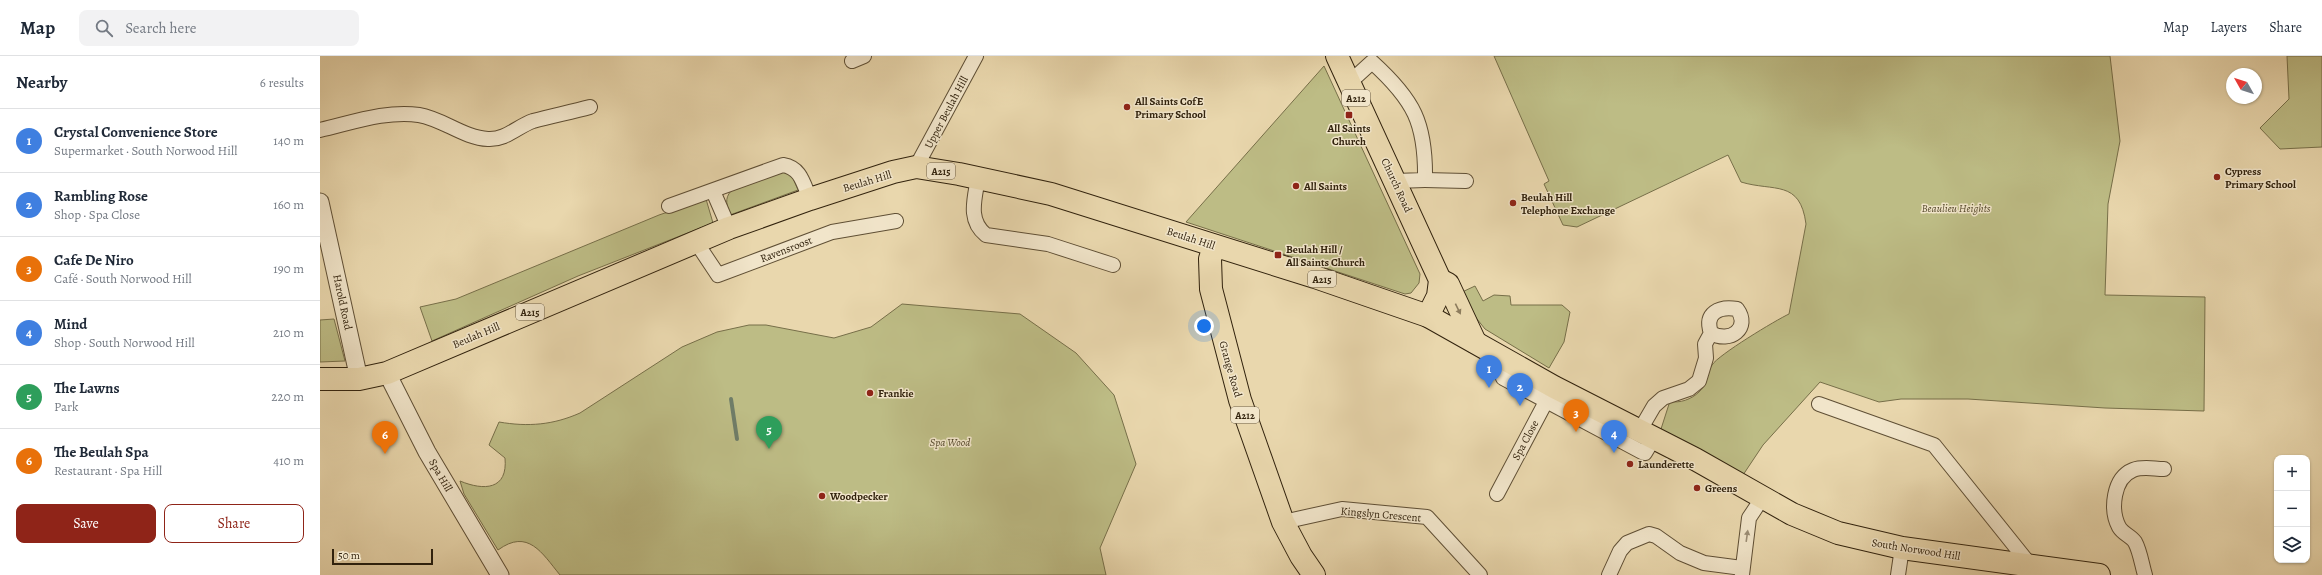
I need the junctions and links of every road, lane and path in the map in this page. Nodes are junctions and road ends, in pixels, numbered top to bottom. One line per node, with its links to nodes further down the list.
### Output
1 (976, 56): 7 (street, Upper Beulah Hill)
2 (1337, 56): 4 (main road, Church Road / A212)
3 (1375, 59): 4 (street); 9 (street)
4 (1349, 83): 11 (main road, Church Road / A212)
5 (590, 108): 6 (street)
6 (320, 130)
7 (916, 167): 8 (main road, Beulah Hill / A215); 13 (main road, Beulah Hill / A215)
8 (978, 178): 19 (main road, Beulah Hill / A215); 21 (street)
9 (1425, 180): 10 (street); 11 (street)
10 (1466, 180)
11 (1395, 181): 22 (main road, Church Road / A212)
12 (713, 191): 13 (street); 15 (street); 17 (street)
13 (810, 199): 17 (main road, Beulah Hill / A215)
14 (320, 202): 20 (street, Harold Road)
15 (669, 206)
16 (896, 221): 18 (street, Ravensroost)
17 (729, 228): 18 (main road, Beulah Hill / A215)
18 (696, 242): 26 (main road, Beulah Hill / A215)
19 (1214, 246): 23 (main road, Beulah Hill / A215); 35 (main road, Grange Road / A212)
20 (326, 250): 28 (street, Harold Road)
21 (1113, 265)
22 (1440, 280): 23 (main road); 25 (main road, Church Road, one-way to 25)
23 (1428, 316): 25 (main road, South Norwood Hill / A215)
24 (1711, 333): 31 (street)
25 (1475, 342): 29 (main road, South Norwood Hill / A215)
26 (387, 373): 28 (main road, Beulah Hill / A215); 39 (street, Spa Hill)
27 (320, 379): 28 (main road, Beulah Hill / A215)
28 (359, 379)
29 (1550, 394): 31 (main road, South Norwood Hill / A215); 33 (street, Spa Close)
30 (1819, 404): 37 (street)
31 (1647, 434): 34 (main road, South Norwood Hill / A215)
32 (2164, 470): 45 (street)
33 (1497, 494)
34 (1763, 497): 36 (main road, South Norwood Hill / A215); 38 (street, one-way to 34)
35 (1283, 522): 40 (main road, Grange Road / A212); 41 (street, Kingslyn Crescent)
36 (1902, 548): 37 (main road, South Norwood Hill / A215); 43 (street)
37 (2044, 570): 44 (main road, South Norwood Hill / A215)
38 (1742, 572): 42 (street)
39 (500, 575)
40 (1314, 575)
41 (1480, 575)
42 (1609, 575)
43 (1898, 575)
44 (2099, 575)
45 (2145, 575)

